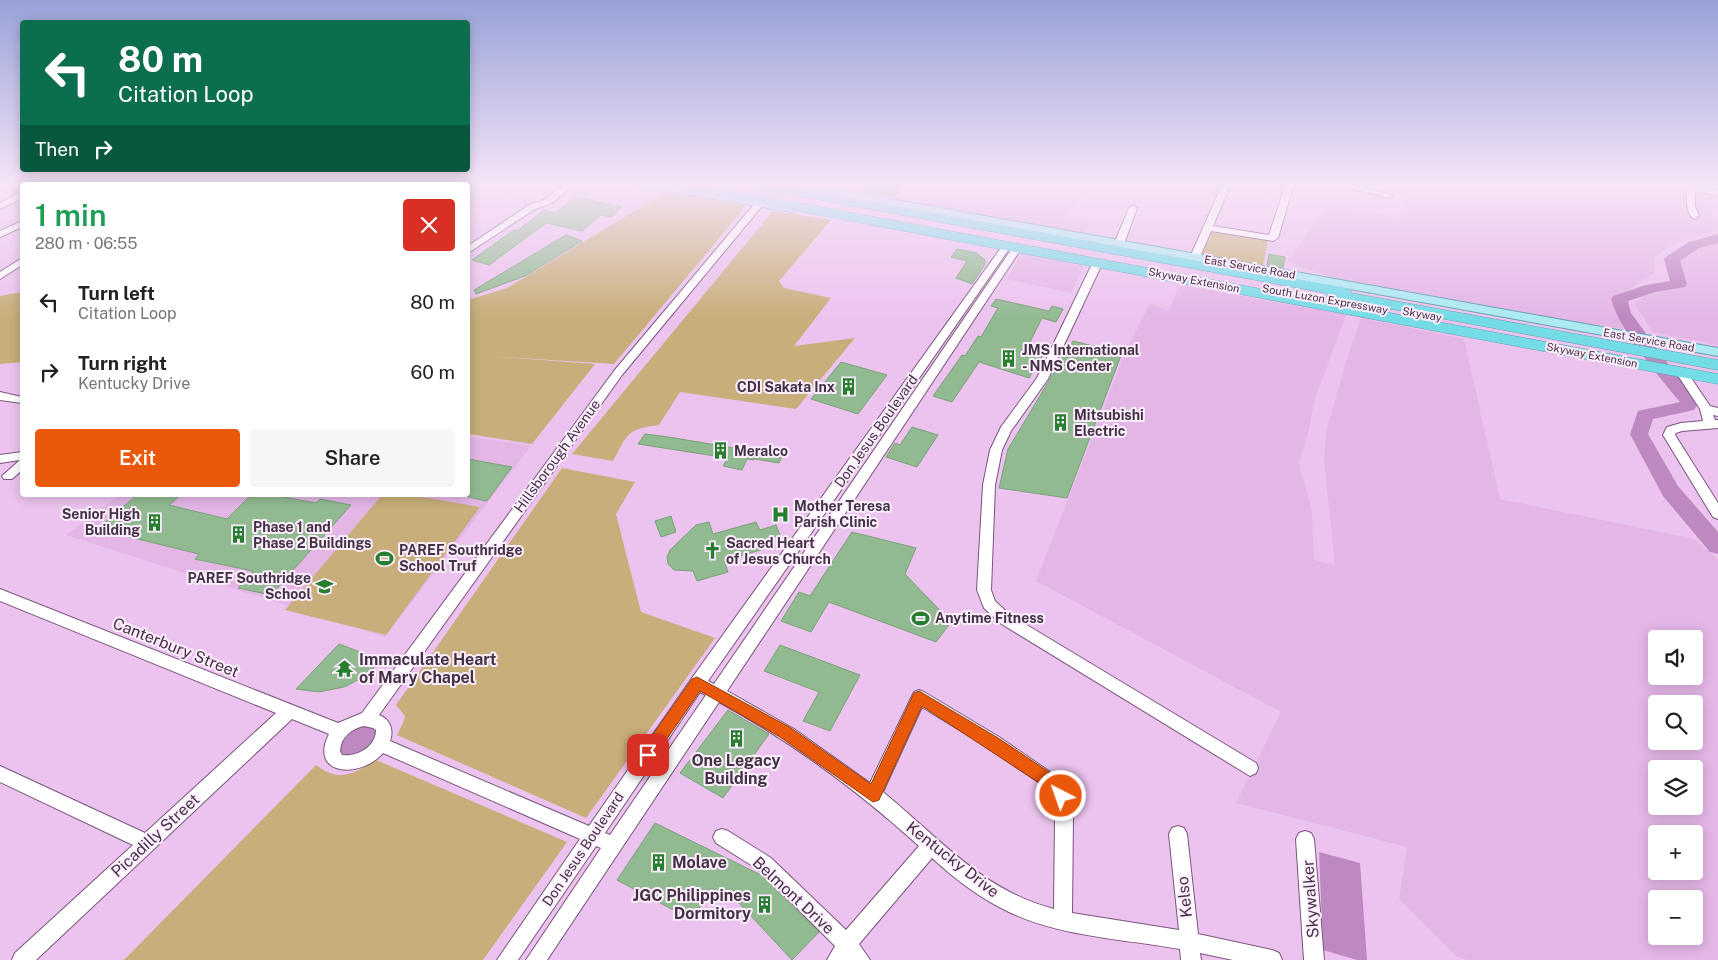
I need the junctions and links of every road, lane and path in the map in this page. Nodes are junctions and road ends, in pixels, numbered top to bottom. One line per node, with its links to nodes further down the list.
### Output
1 (14, 228): 15 (street)
2 (501, 228): 18 (street)
3 (740, 228): 44 (street, Hillsborough Avenue)
4 (902, 228): 17 (main road)
5 (908, 228): 29 (highway, Skyway Extension)
6 (943, 228): 25 (highway, South Luzon Expressway)
7 (953, 228): 28 (highway, Skyway)
8 (974, 228): 27 (highway, Skyway)
9 (984, 228): 25 (highway, South Luzon Expressway)
10 (1018, 228): 24 (highway, Skyway Extension)
11 (1030, 228): 16 (main road, East Service Road)
12 (1125, 228): 16 (street)
13 (1208, 228): 14 (street); 19 (street)
14 (1276, 228)
15 (0, 234)
16 (1119, 244): 19 (main road, East Service Road)
17 (1011, 248): 21 (main road); 23 (street, Don Jesus Boulevard)
18 (470, 249)
19 (1194, 257): 25 (main road, East Service Road)
20 (20, 261): 22 (street)
21 (1097, 264): 25 (main road); 47 (street)
22 (0, 276)
23 (944, 345): 41 (street, Don Jesus Boulevard); 42 (street, Don Jesus Boulevard)
24 (1718, 354): 25 (main road, East Service Road)
25 (1657, 357): 26 (highway, South Luzon Expressway); 28 (highway, South Luzon Expressway); 29 (main road); 32 (street)
26 (1718, 360)
27 (1718, 365)
28 (1718, 370)
29 (1718, 380)
30 (0, 396): 31 (street)
31 (20, 400)
32 (1706, 409): 33 (street); 34 (street)
33 (1718, 412)
34 (1714, 424): 39 (street)
35 (20, 456): 36 (street)
36 (0, 459)
37 (20, 466): 38 (street)
38 (8, 476)
39 (1718, 514)
40 (0, 595): 43 (street, Canterbury Street)
41 (697, 683): 42 (street, Kentucky Drive); 49 (street, Don Jesus Boulevard)
42 (716, 693): 50 (street, Don Jesus Boulevard); 51 (street, Kentucky Drive)
43 (289, 711): 45 (street, Canterbury Street); 56 (street, Picadilly Street)
44 (367, 719): 45 (street); 46 (street)
45 (340, 731): 46 (street)
46 (381, 745): 53 (street)
47 (1250, 768)
48 (0, 774): 56 (street)
49 (633, 775): 50 (street); 53 (street, Don Jesus Boulevard)
50 (654, 785): 57 (street, Don Jesus Boulevard)
51 (873, 795): 58 (street, Kentucky Drive); 59 (street)
52 (1178, 834): 60 (street, Kelso)
53 (592, 837): 57 (street); 63 (street, Don Jesus Boulevard)
54 (722, 837): 61 (street, Belmont Drive)
55 (1305, 839): 69 (street, Skywalker)
56 (147, 843): 62 (street, Picadilly Street)
57 (614, 845): 64 (street, Don Jesus Boulevard)
58 (931, 845): 59 (street, Kentucky Drive); 61 (street)
59 (1063, 920): 60 (street, Kentucky Drive)
60 (1189, 941): 67 (street, Kelso); 68 (street, Kentucky Drive)
61 (847, 944): 65 (street); 66 (street, Belmont Drive)
62 (22, 960)
63 (507, 960)
64 (536, 960)
65 (837, 960)
66 (860, 960)
67 (1191, 960)
68 (1272, 960)
69 (1314, 960)

